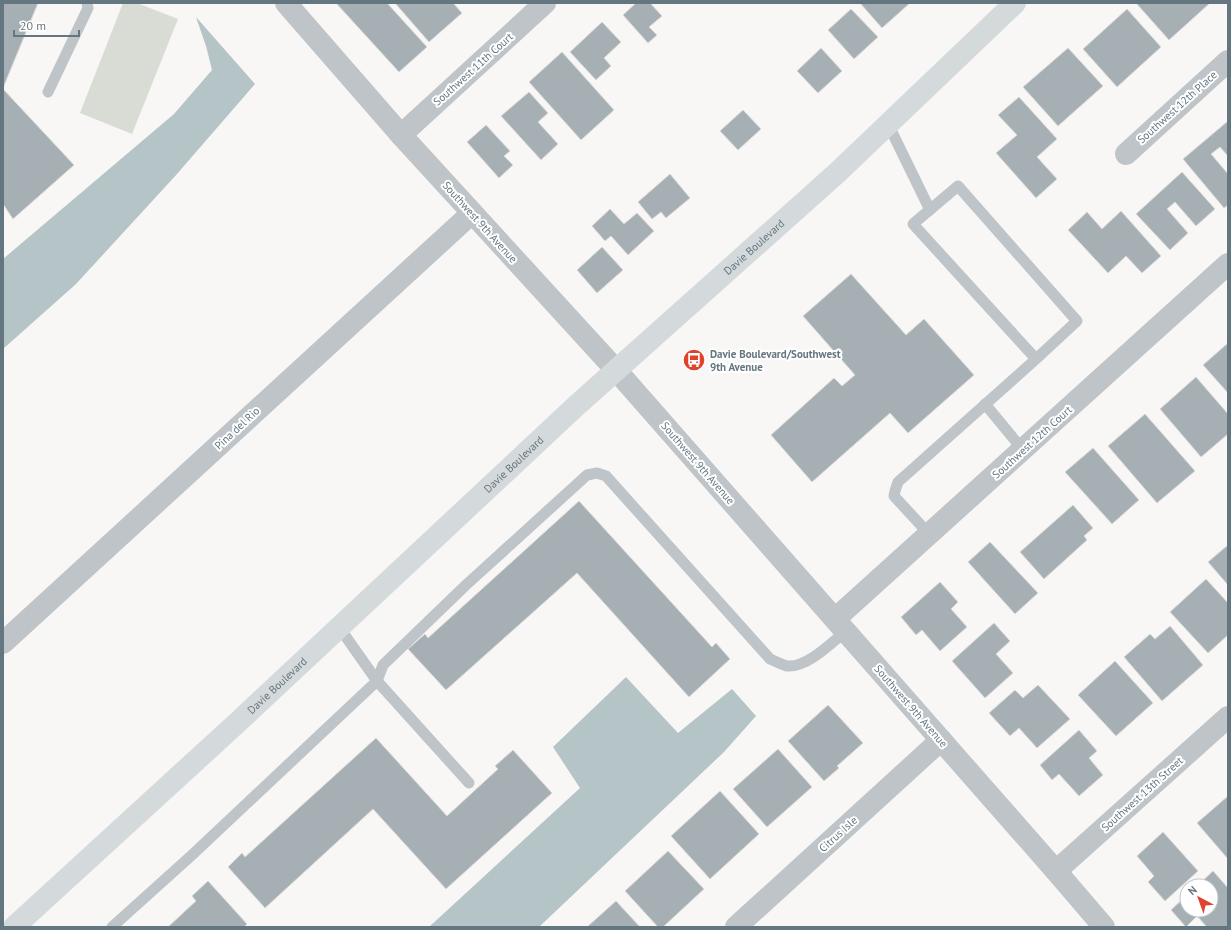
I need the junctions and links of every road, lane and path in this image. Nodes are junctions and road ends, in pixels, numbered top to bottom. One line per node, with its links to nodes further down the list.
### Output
1 (87, 3): 6 (lane)
2 (286, 3): 8 (street, Southwest 9th Avenue)
3 (545, 3): 8 (street, Southwest 11th Court)
4 (1015, 3): 7 (main road, Davie Boulevard)
5 (1228, 61): 9 (street, Southwest 12th Place)
6 (48, 92)
7 (888, 124): 10 (lane); 14 (main road, Davie Boulevard)
8 (401, 135): 11 (street, Southwest 9th Avenue)
9 (1126, 154)
10 (930, 210): 13 (lane); 13 (lane)
11 (472, 213): 14 (street, Southwest 9th Avenue); 20 (street, Pina del Rio)
12 (1228, 264): 16 (street, Southwest 12th Court)
13 (1036, 359): 15 (lane)
14 (616, 370): 18 (street, Southwest 9th Avenue); 19 (main road, Davie Boulevard)
15 (985, 404): 16 (lane); 17 (lane)
16 (1023, 450): 17 (street, Southwest 12th Court)
17 (929, 534): 18 (street, Southwest 12th Court)
18 (840, 625): 21 (lane); 23 (street, Southwest 9th Avenue)
19 (339, 627): 21 (lane); 26 (main road, Davie Boulevard)
20 (3, 643)
21 (378, 681): 24 (lane); 27 (lane)
22 (1228, 717): 25 (street, Southwest 13th Street)
23 (940, 740): 25 (street, Southwest 9th Avenue); 28 (street, Citrus Isle)
24 (469, 783)
25 (1056, 871): 29 (street, Southwest 9th Avenue)
26 (14, 927)
27 (112, 927)
28 (736, 927)
29 (1104, 927)

